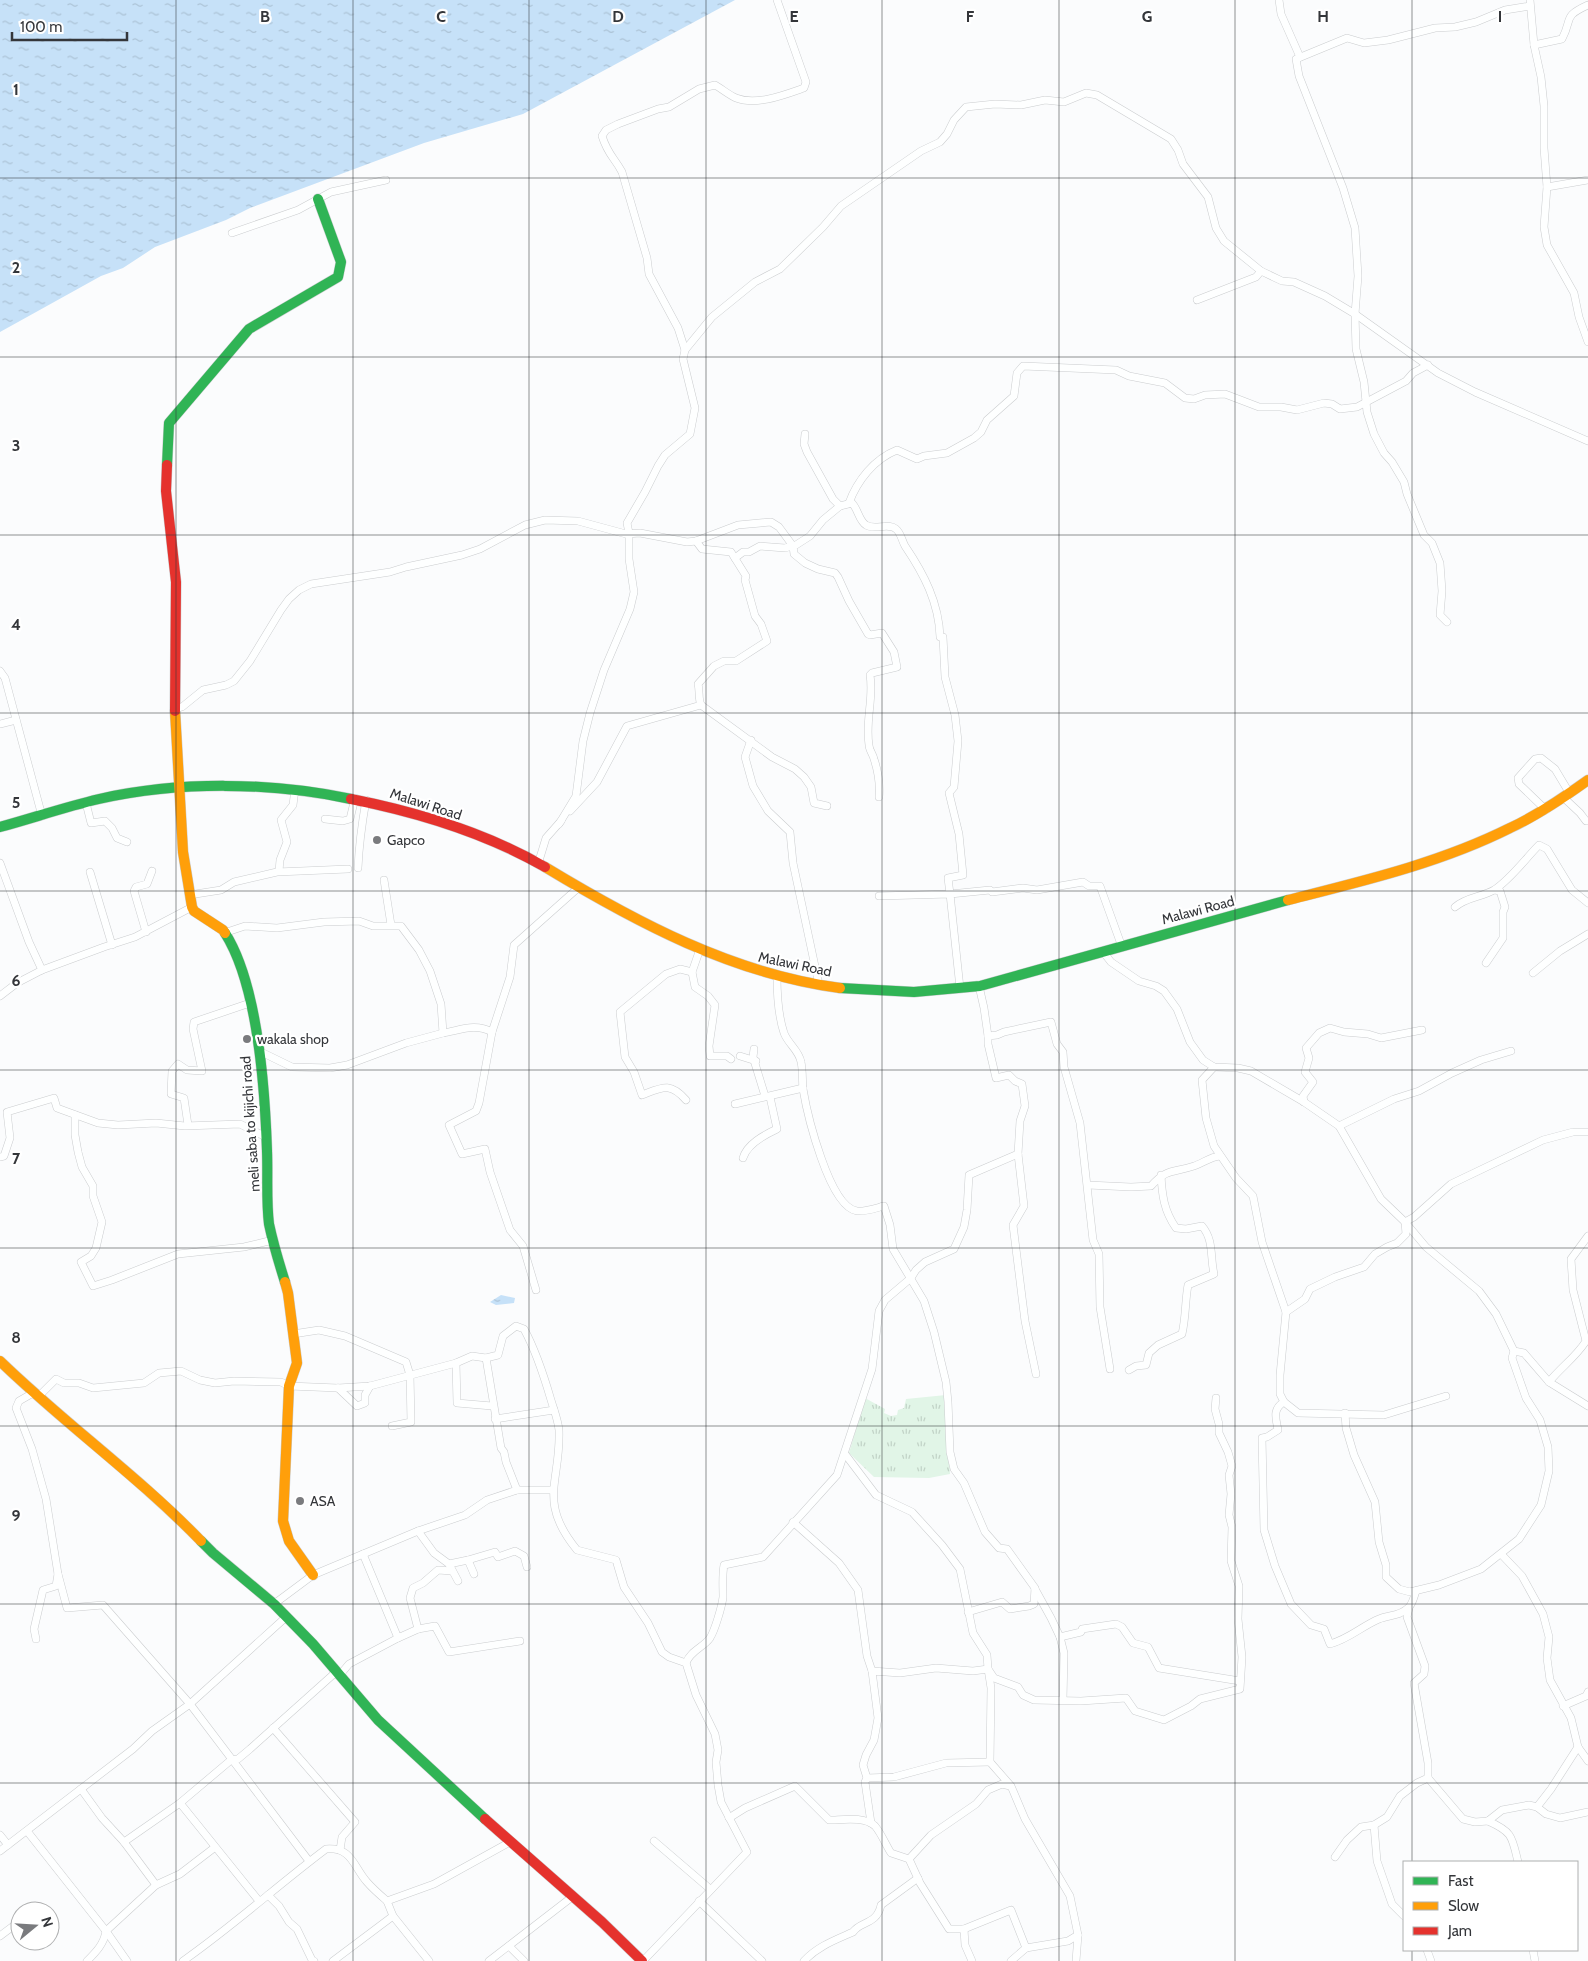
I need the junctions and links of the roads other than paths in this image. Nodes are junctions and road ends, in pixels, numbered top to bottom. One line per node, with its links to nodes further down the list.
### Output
1 (777, 0): 16 (street)
2 (1279, 0): 6 (street)
3 (1530, 3): 5 (street); 6 (street)
4 (1588, 5): 5 (street)
5 (1534, 45): 9 (street)
6 (1300, 57): 14 (street)
7 (386, 180): 10 (street)
8 (1588, 180): 9 (street)
9 (1547, 187): 15 (street)
10 (318, 199): 11 (street); 30 (street)
11 (232, 233)
12 (1261, 271): 13 (street); 14 (street); 16 (street)
13 (1197, 300)
14 (1355, 314): 17 (street); 18 (street)
15 (1588, 342)
16 (685, 350): 23 (street)
17 (1428, 365): 18 (street); 20 (street)
18 (1366, 403): 21 (street); 27 (street)
19 (805, 434): 22 (street)
20 (1588, 441)
21 (849, 503): 22 (street); 60 (street)
22 (840, 506): 25 (street)
23 (629, 533): 24 (street); 30 (street); 47 (street)
24 (696, 541): 25 (street); 26 (street)
25 (793, 546): 26 (street); 38 (street)
26 (735, 558): 29 (street)
27 (1446, 622)
28 (0, 671): 31 (street)
29 (701, 705): 33 (street); 47 (street)
30 (175, 709): 35 (street)
31 (16, 720): 32 (street); 44 (street)
32 (0, 724)
33 (751, 740): 42 (street); 79 (street)
34 (1588, 780): 37 (street, Malawi Road)
35 (178, 788): 36 (street, Malawi Road); 41 (street, Malawi Road); 61 (street)
36 (295, 789): 39 (street, Malawi Road); 55 (street)
37 (1567, 796): 43 (street, Malawi Road); 43 (street); 46 (street)
38 (879, 797)
39 (355, 798): 40 (street, Malawi Road); 45 (street)
40 (366, 800): 51 (street, Malawi Road); 52 (street)
41 (86, 803): 44 (street, Malawi Road); 49 (street)
42 (827, 806)
43 (1546, 810): 71 (street, Malawi Road)
44 (42, 816): 48 (street, Malawi Road)
45 (325, 819)
46 (1588, 822)
47 (559, 824): 51 (street)
48 (0, 827)
49 (127, 842)
50 (0, 863): 75 (street)
51 (538, 864): 58 (street, Malawi Road)
52 (358, 868)
53 (348, 869): 55 (street)
54 (152, 871): 67 (street)
55 (279, 871): 61 (street)
56 (90, 872): 70 (street)
57 (384, 880): 66 (street)
58 (578, 888): 72 (street, Malawi Road); 85 (street)
59 (1495, 890): 63 (street); 64 (street); 74 (street)
60 (950, 894): 62 (street); 71 (street); 81 (street)
61 (189, 895): 65 (street)
62 (879, 896)
63 (1588, 903)
64 (1455, 907)
65 (192, 908): 67 (street); 68 (street, meli saba to kijichi road)
66 (391, 925): 68 (street); 86 (street)
67 (146, 932): 70 (street)
68 (224, 932): 83 (street, meli saba to kijichi road)
69 (1588, 934): 77 (street)
70 (112, 945): 75 (street)
71 (1122, 947): 73 (street, Malawi Road)
72 (700, 950): 76 (street); 78 (street, Malawi Road)
73 (1104, 952): 80 (street, Malawi Road); 94 (street)
74 (1486, 963)
75 (42, 970): 82 (street)
76 (692, 972): 92 (street); 97 (street)
77 (1533, 973)
78 (777, 976): 79 (street, Malawi Road); 95 (street)
79 (819, 985): 81 (street, Malawi Road)
80 (979, 986): 81 (street, Malawi Road); 87 (street)
81 (960, 988)
82 (0, 996)
83 (250, 1003): 89 (street, meli saba to kijichi road); 101 (street)
84 (1422, 1030): 98 (street)
85 (492, 1032): 86 (street); 115 (street)
86 (443, 1033): 89 (street)
87 (988, 1036): 105 (street); 110 (street)
88 (754, 1049): 93 (street)
89 (259, 1051): 104 (street, meli saba to kijichi road)
90 (1511, 1052): 102 (street)
91 (740, 1056): 93 (street)
92 (731, 1059)
93 (756, 1061): 96 (street)
94 (1214, 1067): 98 (street); 106 (street)
95 (803, 1088): 96 (street); 114 (street)
96 (767, 1097): 99 (street); 108 (street)
97 (686, 1100)
98 (1304, 1102): 102 (street)
99 (735, 1104)
100 (75, 1115): 101 (street); 107 (street); 113 (street)
101 (188, 1125): 104 (street)
102 (1339, 1126): 111 (street)
103 (1588, 1132): 111 (street)
104 (266, 1137): 113 (street, meli saba to kijichi road)
105 (1018, 1154): 114 (street); 124 (street)
106 (1220, 1156): 109 (street); 116 (street)
107 (0, 1157)
108 (742, 1158)
109 (1161, 1175): 110 (street); 123 (street)
110 (1088, 1185): 122 (street)
111 (1405, 1222): 116 (street); 118 (street)
112 (1588, 1236): 126 (street)
113 (273, 1240): 117 (street, meli saba to kijichi road)
114 (911, 1278): 140 (street); 154 (street)
115 (536, 1290)
116 (1286, 1312): 133 (street)
117 (293, 1334): 125 (street); 127 (street, meli saba to kijichi road)
118 (1514, 1351): 126 (street); 146 (street)
119 (486, 1358): 121 (street); 134 (street); 136 (street)
120 (0, 1361): 130 (street)
121 (456, 1363): 125 (street); 134 (street)
122 (1110, 1369)
123 (1129, 1370)
124 (1036, 1374)
125 (410, 1375): 128 (street); 139 (street)
126 (1549, 1382): 135 (street)
127 (289, 1386): 129 (street); 130 (street); 152 (street, meli saba to kijichi road)
128 (370, 1386): 129 (street); 129 (street)
129 (338, 1388)
130 (35, 1395): 150 (street); 156 (street)
131 (1446, 1396): 137 (street)
132 (1216, 1398): 169 (street)
133 (1284, 1402): 137 (street); 157 (street)
134 (492, 1406): 138 (street)
135 (1588, 1406)
136 (554, 1410): 138 (street); 142 (street)
137 (1345, 1413): 155 (street)
138 (495, 1419): 141 (street)
139 (392, 1426)
140 (846, 1454): 143 (street); 158 (street)
141 (518, 1490): 142 (street); 144 (street)
142 (552, 1490): 165 (street)
143 (793, 1522): 165 (street); 167 (street)
144 (418, 1531): 145 (street); 148 (street)
145 (363, 1554): 152 (street); 162 (street)
146 (1501, 1554): 155 (street); 173 (street)
147 (468, 1560): 148 (street); 149 (street); 151 (street)
148 (450, 1567): 153 (street); 160 (street)
149 (527, 1567)
150 (58, 1574): 163 (street); 172 (street)
151 (474, 1574)
152 (314, 1575): 156 (street)
153 (458, 1581)
154 (1035, 1588): 158 (street); 161 (street)
155 (1416, 1591): 157 (street)
156 (274, 1604): 159 (street)
157 (1409, 1608): 180 (street)
158 (968, 1612): 166 (street)
159 (285, 1618): 168 (street); 172 (street)
160 (418, 1629): 162 (street); 164 (street)
161 (1060, 1637): 169 (street); 171 (street)
162 (398, 1638): 168 (street)
163 (36, 1639)
164 (520, 1641)
165 (686, 1663): 186 (street)
166 (988, 1669): 167 (street); 171 (street); 178 (street)
167 (872, 1671): 179 (street)
168 (338, 1674): 174 (street); 194 (street)
169 (1240, 1681): 171 (street)
170 (1588, 1692): 173 (street)
171 (1063, 1700)
172 (190, 1704): 176 (street); 182 (street)
173 (1563, 1706): 175 (street)
174 (273, 1728): 176 (street); 197 (street)
175 (1578, 1747): 177 (street); 184 (street)
176 (232, 1760): 183 (street); 201 (street)
177 (1588, 1761)
178 (990, 1762): 179 (street); 181 (street)
179 (867, 1778): 188 (street)
180 (1428, 1778): 187 (street); 189 (street)
181 (1010, 1786): 200 (street); 215 (street)
182 (81, 1789): 190 (street); 193 (street)
183 (180, 1803): 193 (street); 196 (street)
184 (1537, 1807): 185 (street); 187 (street)
185 (1588, 1812)
186 (729, 1818): 188 (street); 205 (street)
187 (1488, 1821): 202 (street)
188 (871, 1824): 200 (street)
189 (1374, 1825): 199 (street); 211 (street)
190 (27, 1831): 195 (street); 214 (street)
191 (0, 1835): 195 (street)
192 (654, 1841): 205 (street)
193 (124, 1842): 204 (street)
194 (510, 1842): 207 (street); 209 (street)
195 (8, 1845): 198 (street)
196 (214, 1848): 204 (street); 208 (street)
197 (340, 1850): 201 (street); 209 (street)
198 (0, 1851)
199 (1335, 1857)
200 (909, 1859): 203 (street)
201 (309, 1861): 206 (street)
202 (1518, 1861)
203 (918, 1878): 213 (street); 228 (street)
204 (156, 1885): 214 (street)
205 (710, 1890): 210 (street)
206 (268, 1895): 208 (street); 221 (street)
207 (572, 1897): 216 (street); 226 (street)
208 (259, 1901): 220 (street)
209 (387, 1901): 212 (street)
210 (699, 1901): 226 (street); 227 (street)
211 (1403, 1915)
212 (393, 1916): 222 (street); 223 (street)
213 (964, 1929): 217 (street); 229 (street)
214 (106, 1931): 218 (street); 219 (street)
215 (1078, 1935): 217 (street); 231 (street)
216 (508, 1946): 224 (street); 225 (street)
217 (1026, 1948): 230 (street)
218 (86, 1961)
219 (127, 1961)
220 (183, 1961)
221 (312, 1961)
222 (333, 1961)
223 (429, 1961)
224 (489, 1961)
225 (524, 1961)
226 (642, 1961)
227 (762, 1961)
228 (804, 1961)
229 (972, 1961)
230 (1011, 1961)
231 (1076, 1961)

